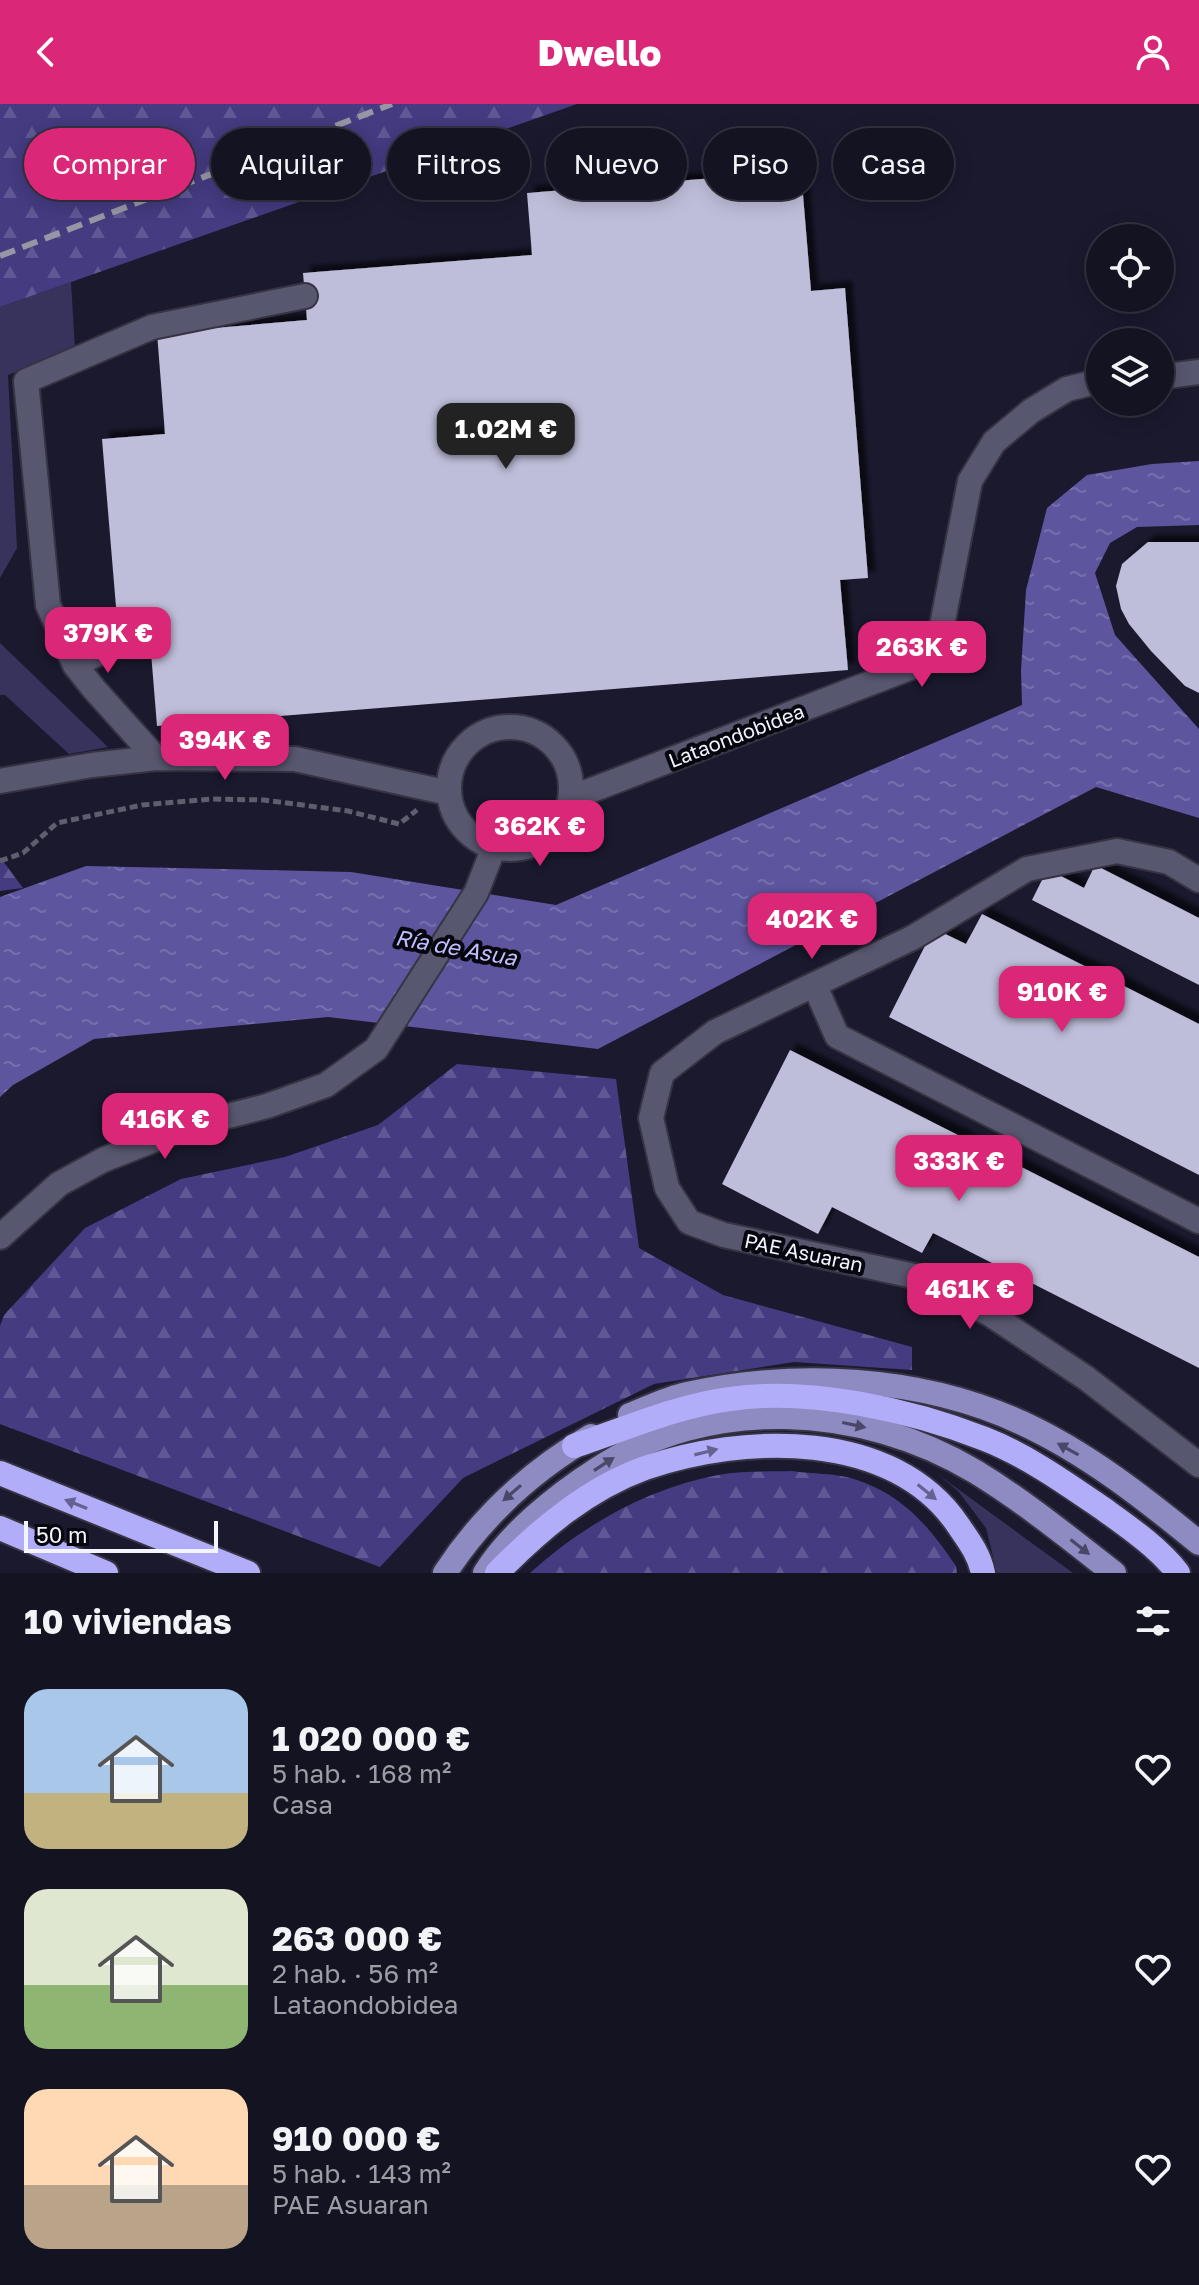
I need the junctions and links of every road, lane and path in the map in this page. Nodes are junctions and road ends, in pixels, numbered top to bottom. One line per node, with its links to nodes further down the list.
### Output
1 (305, 296): 6 (street)
2 (1199, 372): 3 (street)
3 (1174, 375)
4 (1086, 384): 10 (street, Lataondobidea)
5 (119, 643): 6 (street)
6 (75, 665): 7 (street)
7 (156, 758): 8 (street); 9 (street)
8 (0, 781)
9 (449, 793): 10 (street); 12 (street)
10 (571, 798): 12 (street)
11 (417, 810): 13 (path)
12 (494, 847): 17 (street)
13 (0, 861)
14 (1199, 880): 15 (street, PAE Asuaran)
15 (815, 986): 16 (street); 19 (street, PAE Asuaran)
16 (1199, 1221)
17 (0, 1237)
18 (574, 1446): 23 (main road, one-way to 18); 27 (main road, one-way to 27); 32 (highway)
19 (1199, 1465)
20 (0, 1473): 26 (highway, one-way to 20)
21 (0, 1528): 25 (highway)
22 (0, 1536): 24 (highway)
23 (1199, 1543)
24 (62, 1573)
25 (106, 1573)
26 (248, 1573)
27 (445, 1573)
28 (485, 1573): 31 (main road, one-way to 31)
29 (497, 1573): 30 (highway, one-way to 30)
30 (983, 1573)
31 (1114, 1573)
32 (1178, 1573)

